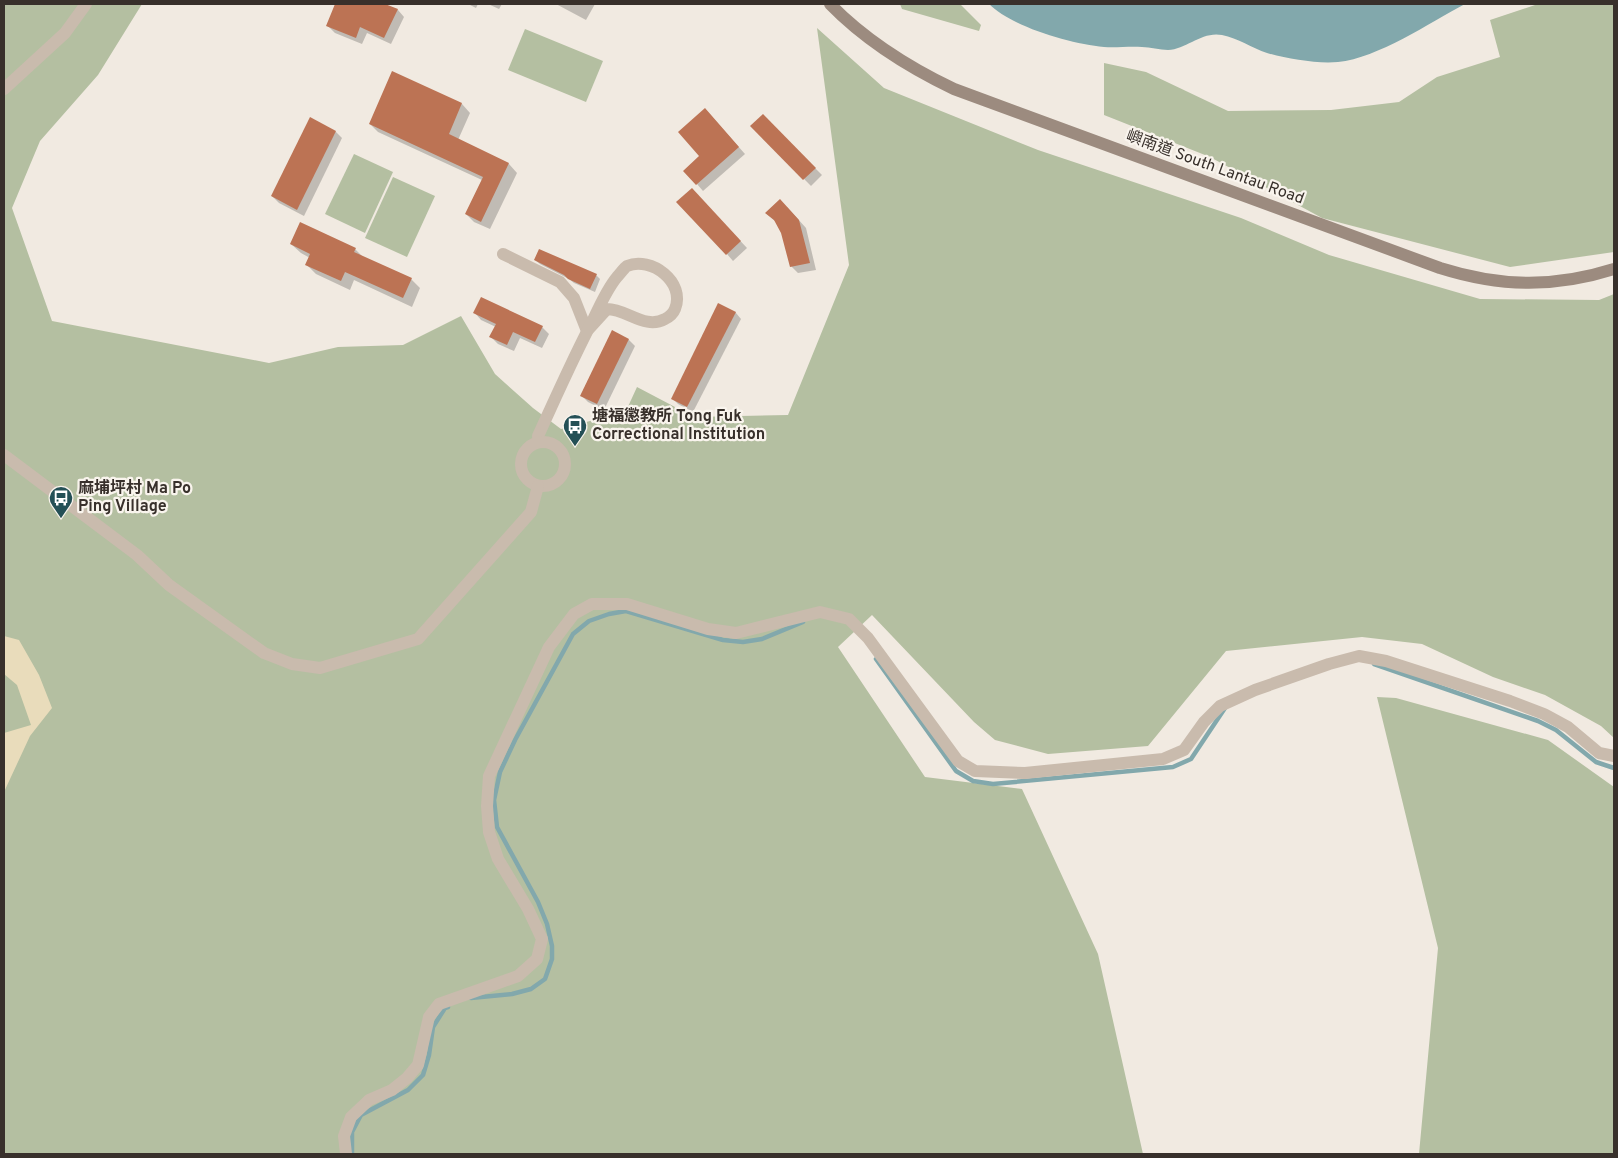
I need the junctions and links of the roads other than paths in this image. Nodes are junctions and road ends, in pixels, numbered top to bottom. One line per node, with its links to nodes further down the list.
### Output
1 (86, 4): 3 (street)
2 (830, 4): 5 (main road, 嶼南道 South Lantau Road)
3 (4, 89)
4 (503, 254): 6 (street)
5 (1614, 269)
6 (587, 331): 6 (street); 7 (street)
7 (539, 442): 9 (street); 9 (street)
8 (4, 455): 9 (street)
9 (538, 486)
10 (1614, 756): 11 (street)
11 (346, 1154)

